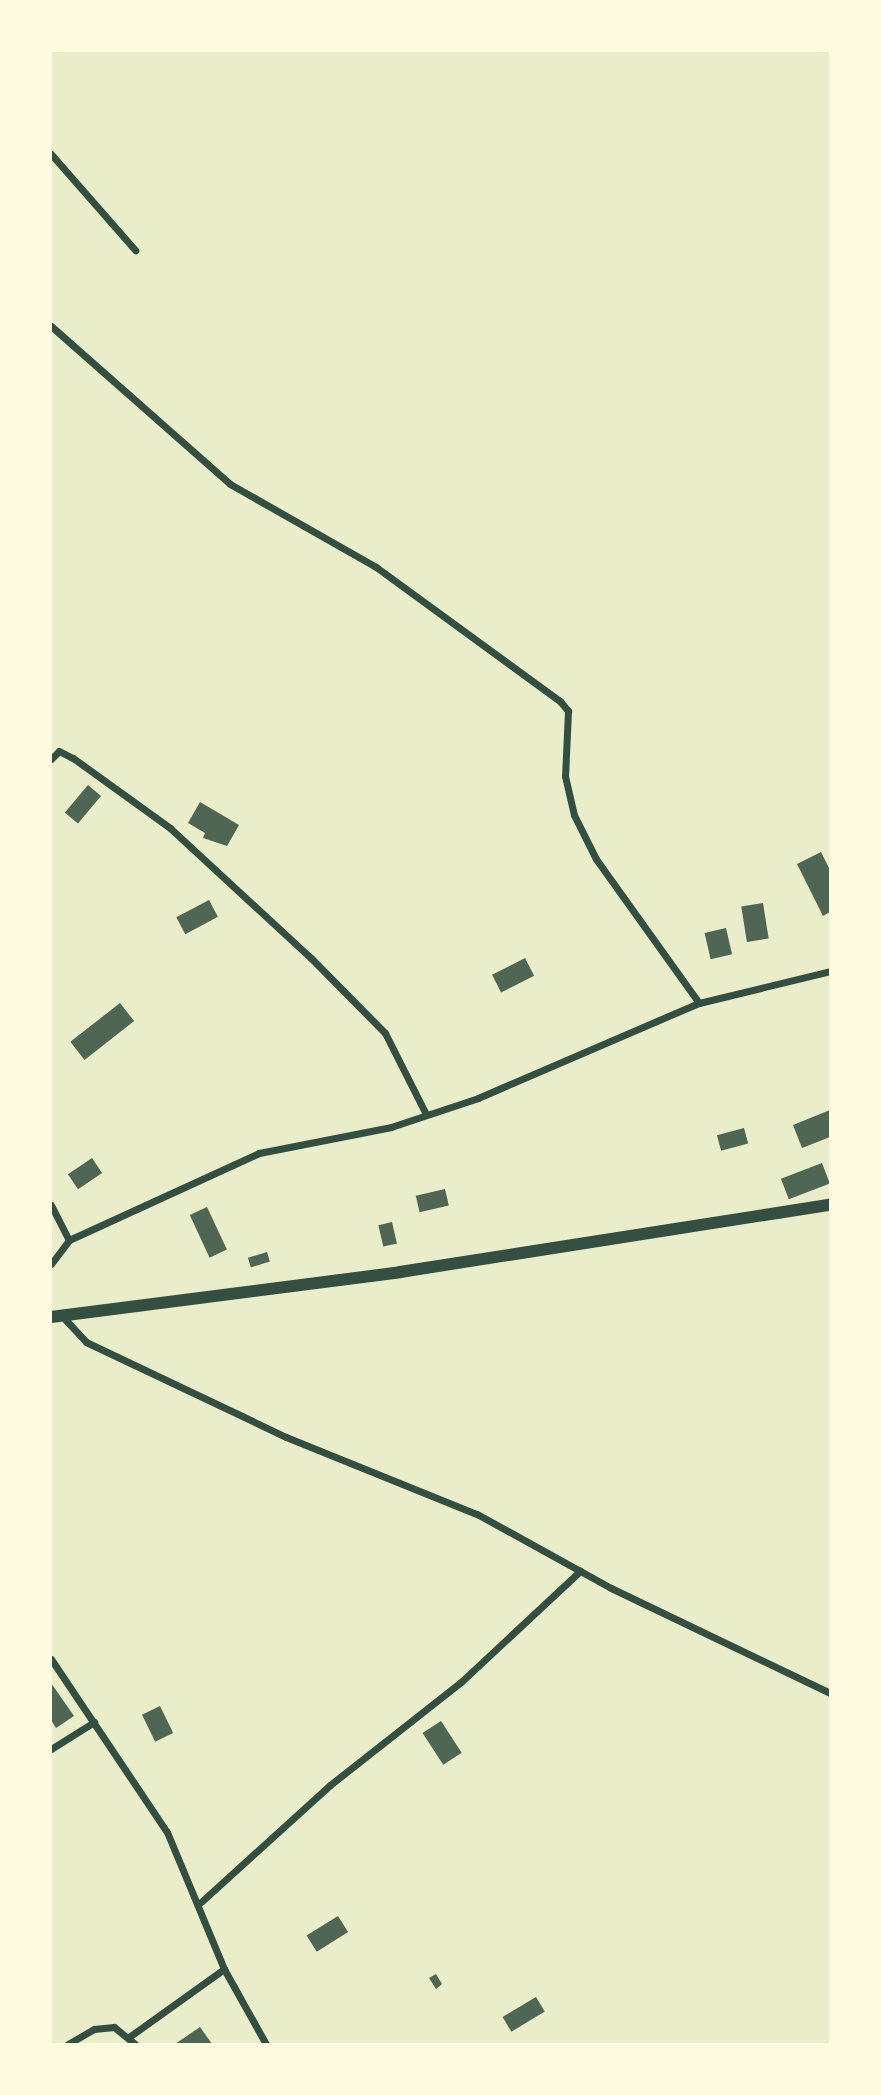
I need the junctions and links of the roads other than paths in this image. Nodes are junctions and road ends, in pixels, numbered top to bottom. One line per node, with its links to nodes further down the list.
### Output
1 (51, 154): 2 (street)
2 (135, 250)
3 (51, 326): 8 (street)
4 (51, 743): 5 (street)
5 (59, 751): 6 (street); 9 (street)
6 (51, 759)
7 (830, 971): 8 (street)
8 (699, 1003): 9 (street)
9 (426, 1114): 12 (street)
10 (51, 1205): 12 (street)
11 (830, 1205): 16 (street)
12 (68, 1240): 14 (street)
13 (51, 1245): 14 (street)
14 (59, 1248): 15 (street)
15 (51, 1264)
16 (56, 1316): 17 (street)
17 (580, 1571): 19 (street); 22 (street)
18 (51, 1659): 20 (street)
19 (830, 1693)
20 (94, 1722): 21 (street); 22 (street)
21 (51, 1749)
22 (201, 1902): 23 (street)
23 (224, 1969): 24 (street); 27 (street)
24 (129, 2037): 25 (street); 26 (street)
25 (68, 2044)
26 (135, 2044)
27 (267, 2044)

